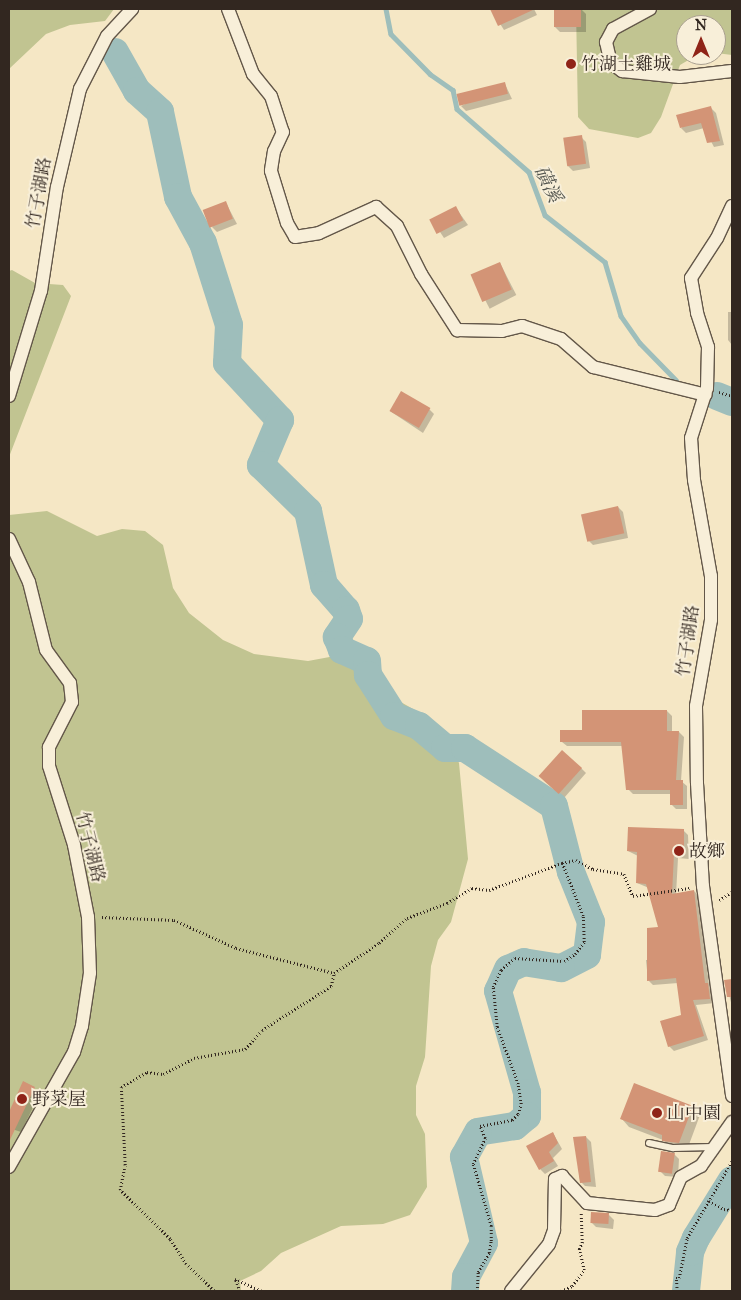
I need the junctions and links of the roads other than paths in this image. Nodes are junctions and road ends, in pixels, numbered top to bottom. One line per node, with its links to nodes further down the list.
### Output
1 (132, 9): 7 (street, 竹子湖路)
2 (228, 9): 6 (street)
3 (650, 9): 4 (street)
4 (732, 71)
5 (732, 206): 6 (street, 竹子湖路)
6 (706, 395): 9 (street, 竹子湖路)
7 (9, 396)
8 (9, 539): 13 (street, 竹子湖路)
9 (732, 1096)
10 (732, 1122): 12 (street)
11 (649, 1143): 12 (lane)
12 (714, 1146): 14 (street)
13 (9, 1167)
14 (511, 1291)

